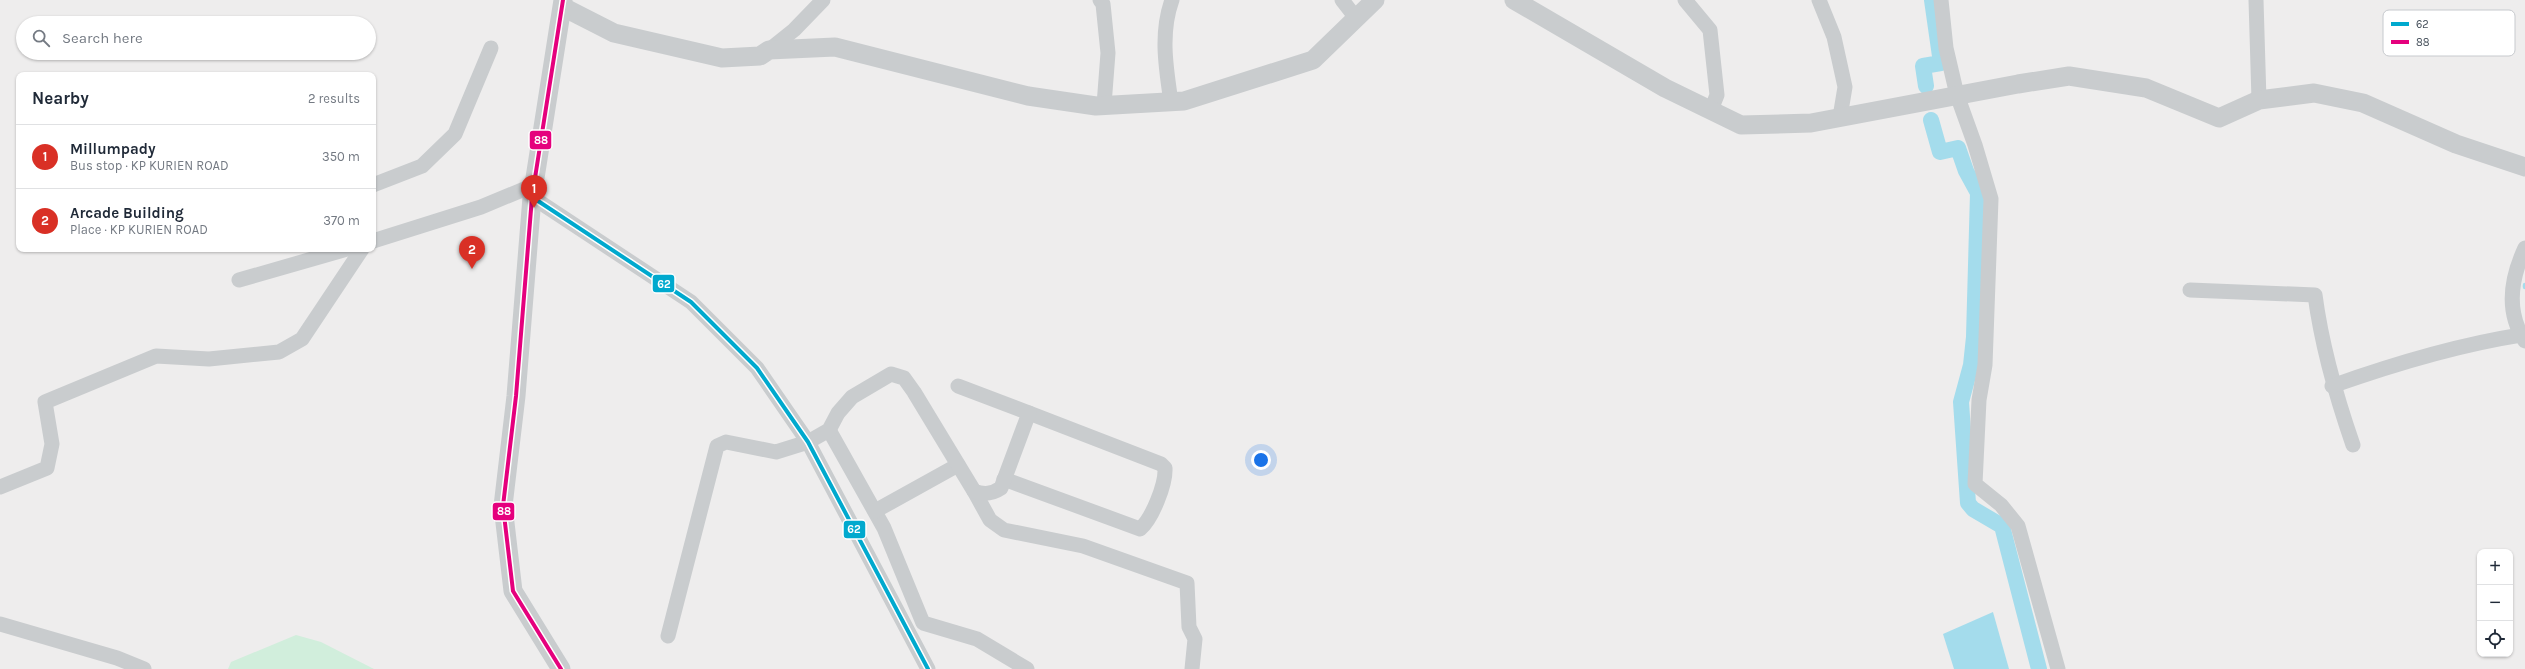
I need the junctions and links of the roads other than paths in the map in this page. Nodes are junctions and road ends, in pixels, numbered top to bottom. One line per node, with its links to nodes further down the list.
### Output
1 (823, 0): 14 (street)
2 (1100, 0): 18 (street)
3 (1172, 0): 17 (street)
4 (1342, 0): 12 (street)
5 (1375, 0): 12 (street)
6 (1514, 0): 19 (street)
7 (1685, 0): 19 (street)
8 (1819, 0): 20 (street)
9 (1942, 0): 15 (street)
10 (2256, 0): 16 (street)
11 (563, 3): 14 (street); 23 (street)
12 (1356, 18): 17 (street)
13 (492, 48): 22 (street)
14 (769, 50): 18 (street)
15 (1951, 96): 16 (street); 20 (street); 49 (street)
16 (2259, 100): 21 (street)
17 (1171, 102): 18 (street)
18 (1104, 105)
19 (1711, 110): 20 (street)
20 (1840, 117)
21 (2525, 167)
22 (376, 184)
23 (533, 191): 24 (street); 35 (street); 45 (street)
24 (376, 240)
25 (2525, 248): 30 (street)
26 (337, 252): 28 (street)
27 (360, 252): 39 (street)
28 (239, 280)
29 (2190, 290): 32 (street)
30 (2523, 338): 32 (street)
31 (958, 386): 33 (street)
32 (2332, 386): 36 (street)
33 (1029, 413): 38 (street); 38 (street)
34 (829, 430): 35 (street); 37 (street); 41 (street)
35 (808, 442): 43 (street); 46 (street)
36 (2353, 445)
37 (958, 466): 40 (street); 41 (street)
38 (1004, 479): 40 (street)
39 (0, 487)
40 (974, 490): 48 (street)
41 (875, 511): 47 (street)
42 (0, 624): 44 (street)
43 (668, 636)
44 (144, 669)
45 (561, 669)
46 (928, 669)
47 (1027, 669)
48 (1192, 669)
49 (2058, 669)

